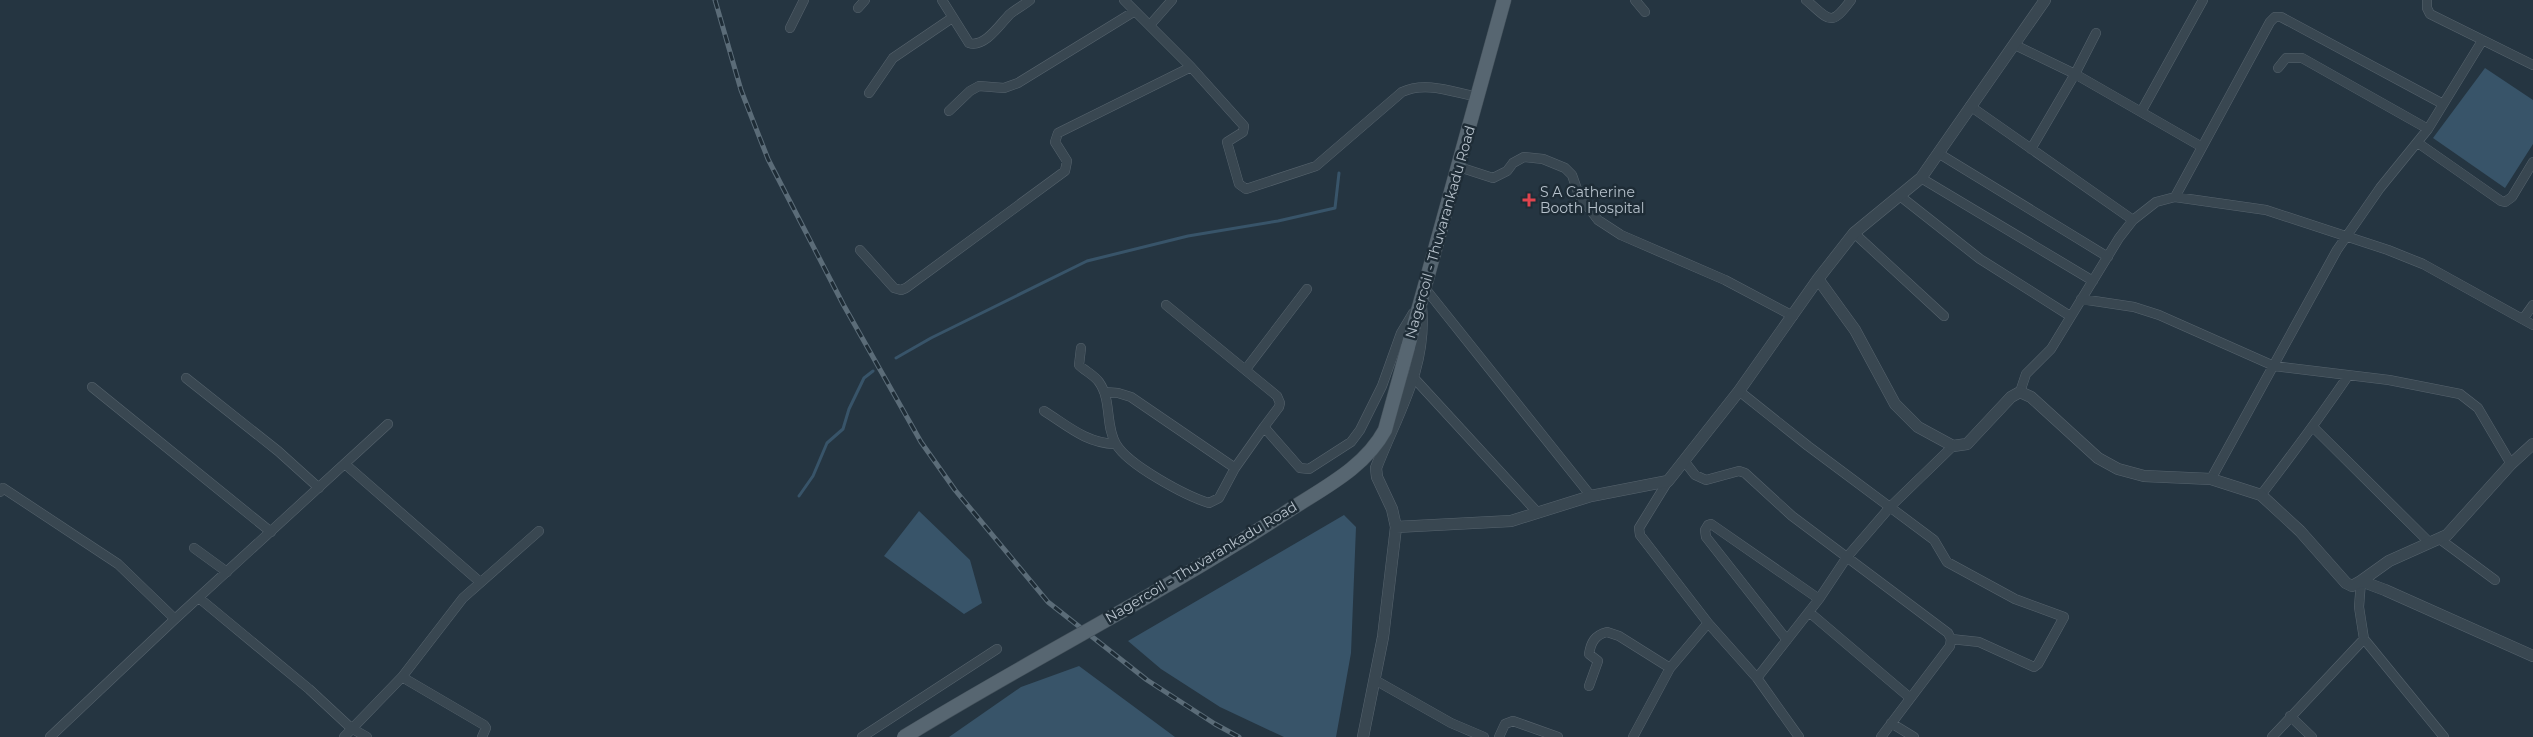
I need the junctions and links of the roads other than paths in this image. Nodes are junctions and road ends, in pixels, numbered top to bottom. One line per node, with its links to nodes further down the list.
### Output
1 (804, 0): 19 (street)
2 (864, 0): 14 (street)
3 (942, 0): 17 (street)
4 (1030, 0): 17 (street)
5 (1124, 0): 15 (street)
6 (1172, 0): 18 (street)
7 (1504, 0): 28 (main road, Nagercoil - Thuvarankadu Road)
8 (1635, 0): 16 (street)
9 (1806, 0): 10 (street)
10 (1850, 0)
11 (2046, 0): 22 (street)
12 (2203, 0): 32 (street)
13 (2427, 0): 21 (street)
14 (858, 8)
15 (1135, 11): 18 (street); 31 (street)
16 (1644, 12)
17 (952, 18): 27 (street)
18 (1150, 25): 24 (street)
19 (790, 28)
20 (2096, 33): 26 (street)
21 (2482, 41): 23 (street); 29 (street)
22 (2015, 44): 26 (street); 30 (street)
23 (2533, 65)
24 (1191, 67): 28 (street); 46 (street)
25 (2278, 68): 33 (street)
26 (2075, 74): 32 (street); 36 (street)
27 (869, 92)
28 (1478, 98): 39 (main road, Nagercoil - Thuvarankadu Road)
29 (2443, 104): 33 (street); 35 (street)
30 (1970, 106): 36 (street); 37 (street)
31 (949, 111)
32 (2141, 112): 35 (street)
33 (2428, 129): 34 (street)
34 (2418, 143): 38 (street); 45 (street)
35 (2202, 146): 42 (street)
36 (2031, 149): 43 (street)
37 (1938, 153): 40 (street); 47 (street)
38 (2533, 162)
39 (1459, 167): 50 (main road, Nagercoil - Thuvarankadu Road); 56 (street)
40 (1921, 178): 41 (street); 49 (street)
41 (1900, 196): 44 (street); 58 (street)
42 (2175, 197): 43 (street); 45 (street)
43 (2133, 220): 47 (street)
44 (1854, 233): 48 (street); 57 (street)
45 (2346, 236): 59 (street); 62 (street)
46 (860, 250)
47 (2108, 257): 49 (street)
48 (1818, 279): 56 (street); 77 (street)
49 (2093, 281): 52 (street)
50 (1424, 287): 53 (main road, Nagercoil - Thuvarankadu Road); 87 (street)
51 (1306, 289): 63 (street)
52 (2081, 299): 58 (street); 62 (street)
53 (1420, 302): 65 (street); 73 (street); 124 (main road, Nagercoil - Thuvarankadu Road, bridge)
54 (1166, 304): 63 (street)
55 (2533, 305): 59 (street)
56 (1793, 316): 68 (street)
57 (1944, 316)
58 (2070, 316): 70 (street)
59 (2523, 319): 60 (street)
60 (2533, 325)
61 (1081, 348): 69 (street)
62 (2274, 366): 64 (street); 82 (street)
63 (1246, 369): 73 (street)
64 (2348, 376): 74 (street); 80 (street)
65 (1413, 377): 89 (street); 90 (street)
66 (186, 378): 84 (street)
67 (92, 387): 92 (street)
68 (1739, 391): 78 (street); 88 (street)
69 (1104, 392): 75 (street); 81 (street)
70 (2020, 392): 77 (street); 82 (street)
71 (1044, 411): 75 (street)
72 (388, 424): 79 (street)
73 (1264, 427): 81 (street)
74 (2313, 428): 86 (street); 93 (street)
75 (1116, 444): 81 (street)
76 (2533, 444): 80 (street)
77 (1953, 446): 88 (street)
78 (1684, 462): 83 (street); 95 (street)
79 (345, 464): 84 (street); 98 (street)
80 (2511, 464): 93 (street)
81 (1235, 468)
82 (2211, 479): 86 (street)
83 (1668, 481): 87 (street); 104 (street)
84 (319, 488): 92 (street)
85 (0, 492): 103 (street)
86 (2261, 495): 99 (street)
87 (1591, 496): 89 (street)
88 (1890, 506): 95 (street); 105 (street)
89 (1538, 513): 90 (street)
90 (1396, 527): 113 (street)
91 (539, 531): 98 (street)
92 (271, 532): 96 (street)
93 (2435, 542): 97 (street); 99 (street)
94 (194, 548): 96 (street)
95 (1847, 557): 101 (street); 105 (street)
96 (227, 572): 100 (street)
97 (2495, 580)
98 (480, 582): 111 (street)
99 (2361, 582): 106 (street); 109 (street)
100 (199, 598): 103 (street); 118 (street)
101 (1819, 599): 102 (street); 107 (street)
102 (1808, 612): 107 (street); 115 (street)
103 (175, 619): 119 (street)
104 (1708, 623): 110 (street); 112 (street)
105 (1951, 639): 115 (street)
106 (2364, 639): 116 (street); 135 (street)
107 (1787, 640): 112 (street)
108 (998, 649): 123 (street)
109 (2533, 656)
110 (1670, 668): 114 (street); 129 (street)
111 (402, 677): 118 (street); 122 (street)
112 (1757, 678): 130 (street)
113 (1375, 680): 125 (street); 126 (street)
114 (1589, 686)
115 (1909, 697): 117 (street)
116 (2290, 716): 133 (street); 134 (street)
117 (1892, 723): 131 (street); 132 (street)
118 (351, 728): 120 (street); 121 (street)
119 (50, 737)
120 (344, 737)
121 (367, 737)
122 (482, 737)
123 (862, 737)
124 (904, 737)
125 (1363, 737)
126 (1484, 737)
127 (1499, 737): 128 (street)
128 (1558, 737)
129 (1633, 737)
130 (1799, 737)
131 (1881, 737)
132 (1914, 737)
133 (2272, 737)
134 (2312, 737)
135 (2444, 737)

